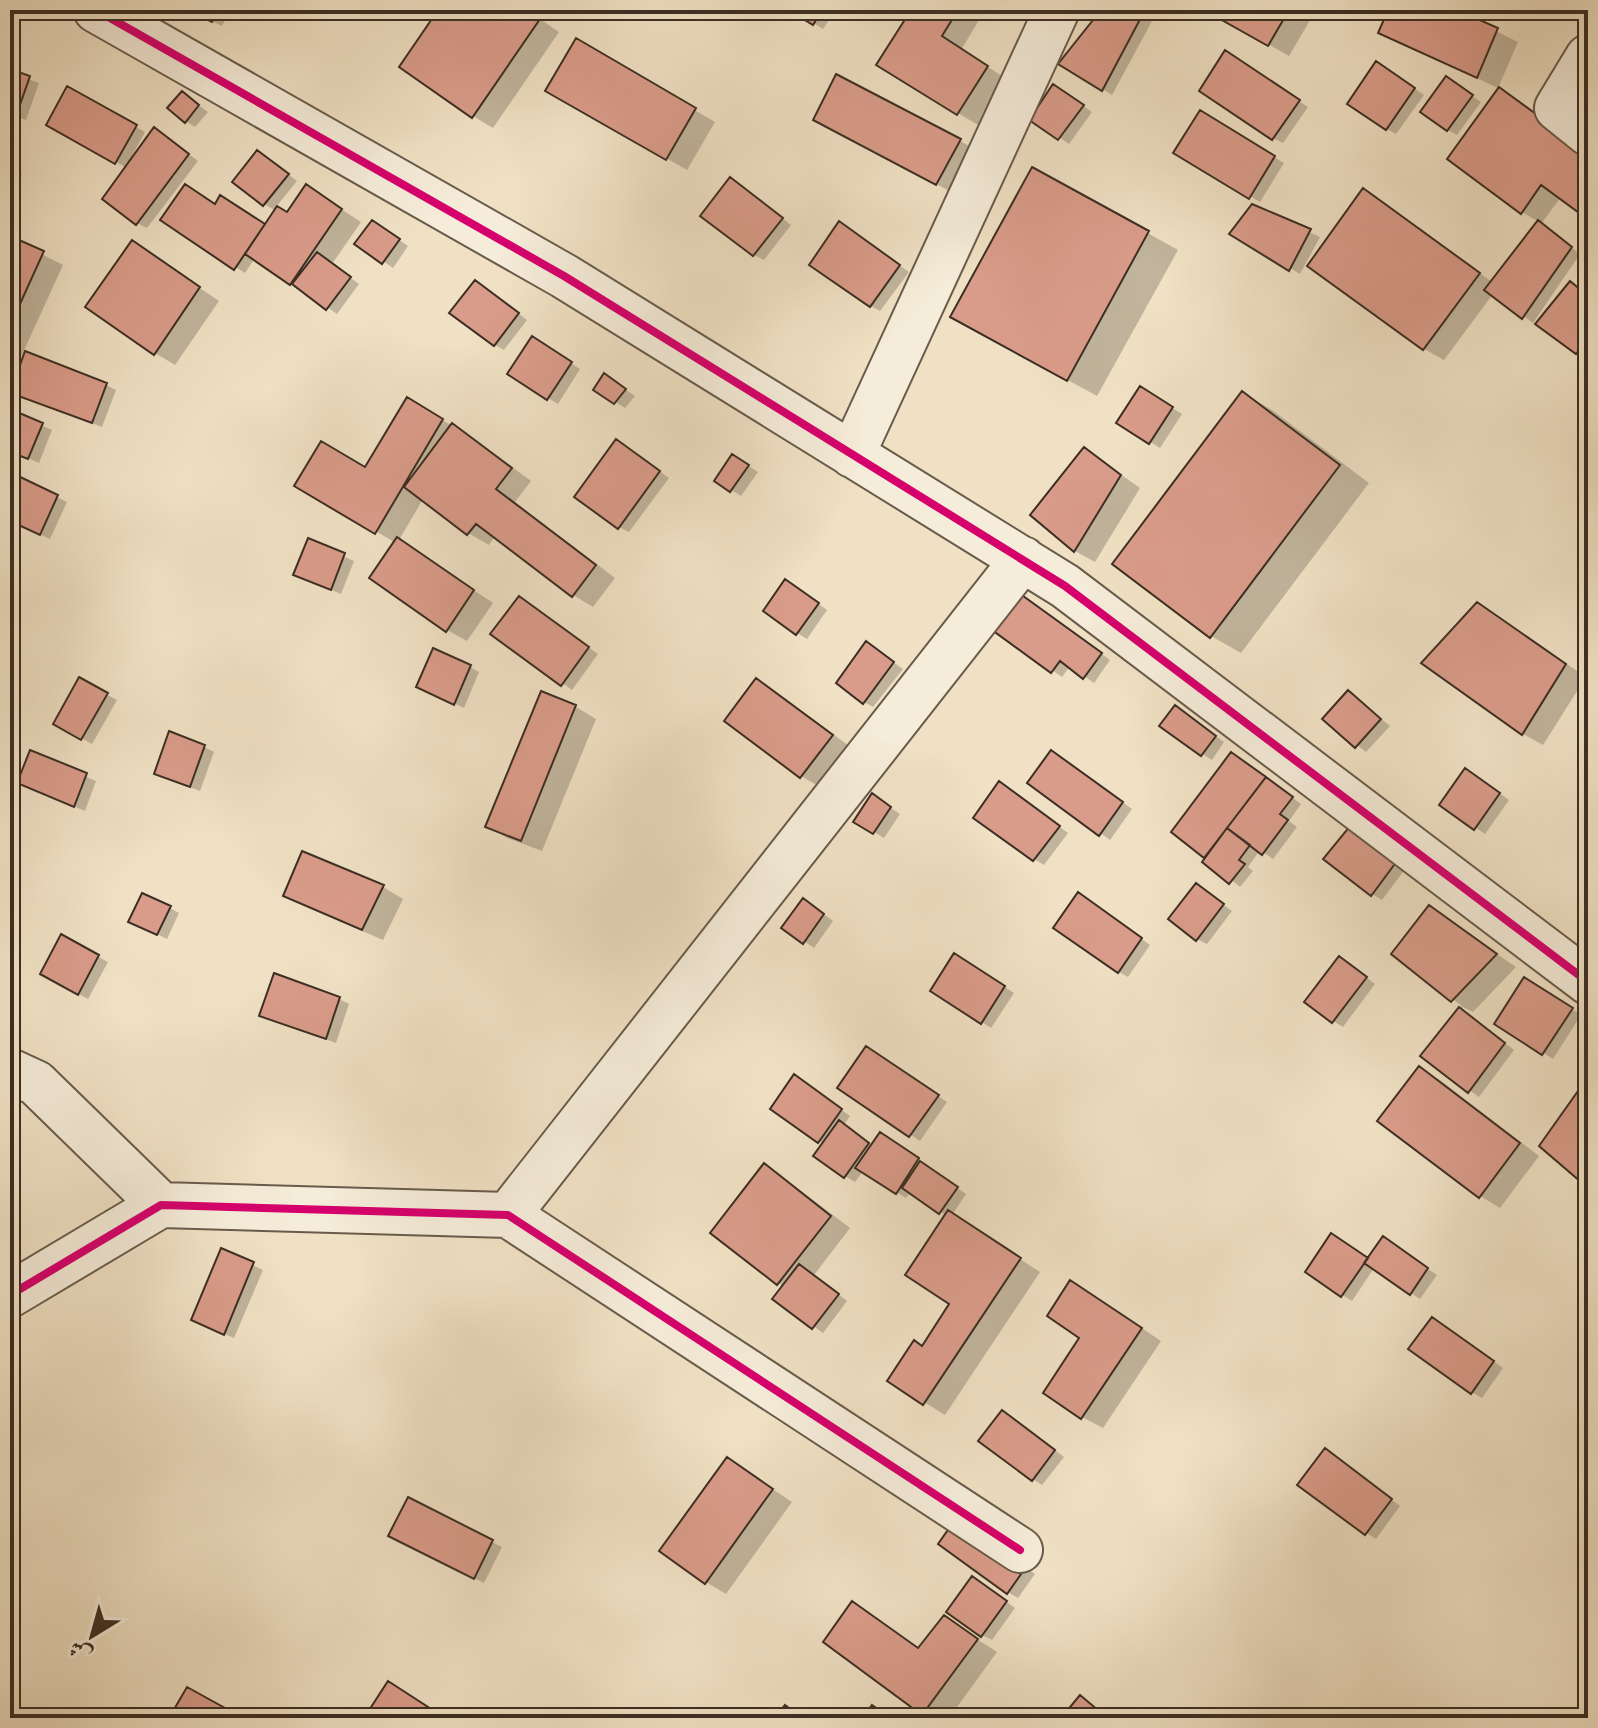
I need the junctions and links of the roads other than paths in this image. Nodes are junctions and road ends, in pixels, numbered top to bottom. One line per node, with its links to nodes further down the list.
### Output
1 (96, 10): 5 (street)
2 (1057, 10): 5 (street)
3 (1588, 57): 4 (street)
4 (1588, 133)
5 (852, 455): 6 (street)
6 (1023, 559): 7 (street); 10 (street)
7 (1588, 982)
8 (10, 1071): 9 (street)
9 (161, 1205): 10 (street); 11 (street)
10 (508, 1215): 12 (street)
11 (10, 1295)
12 (1020, 1550)

